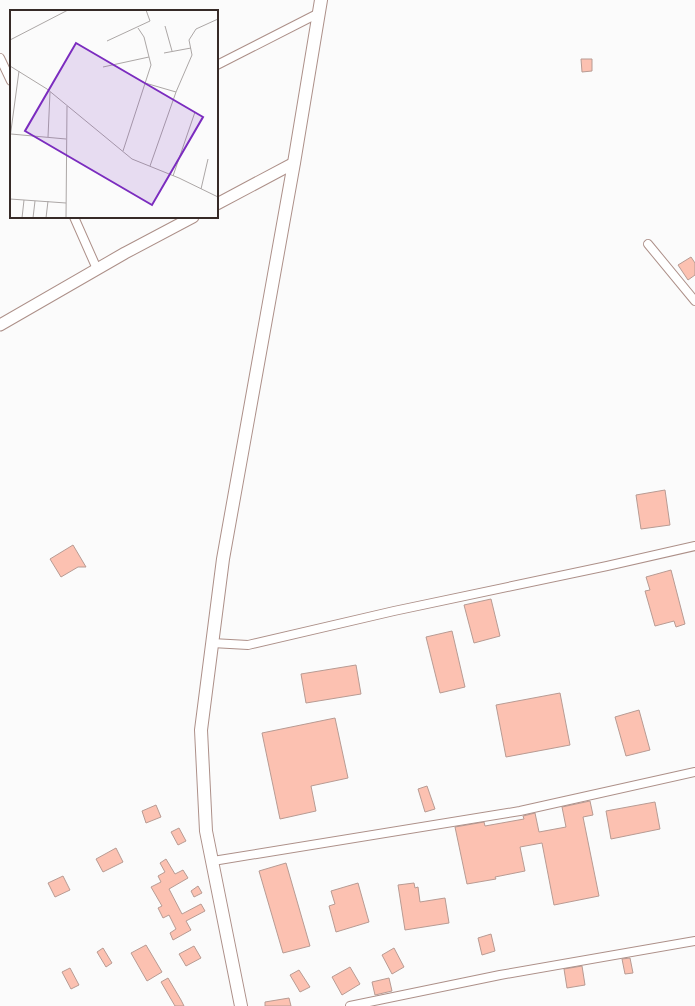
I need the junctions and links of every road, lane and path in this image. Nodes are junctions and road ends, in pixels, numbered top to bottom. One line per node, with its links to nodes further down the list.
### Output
1 (321, 0): 2 (main road)
2 (319, 13): 4 (street); 6 (main road)
3 (0, 58): 5 (street)
4 (218, 64)
5 (10, 79)
6 (294, 163): 7 (street); 15 (main road)
7 (218, 203)
8 (74, 218): 11 (street)
9 (191, 218): 11 (street)
10 (648, 244): 12 (street)
11 (97, 269): 13 (street)
12 (695, 301)
13 (0, 325)
14 (695, 546): 15 (street)
15 (212, 643): 17 (main road)
16 (695, 772): 17 (street)
17 (213, 861): 19 (main road)
18 (695, 941): 20 (street)
19 (241, 1006)
20 (350, 1006)

